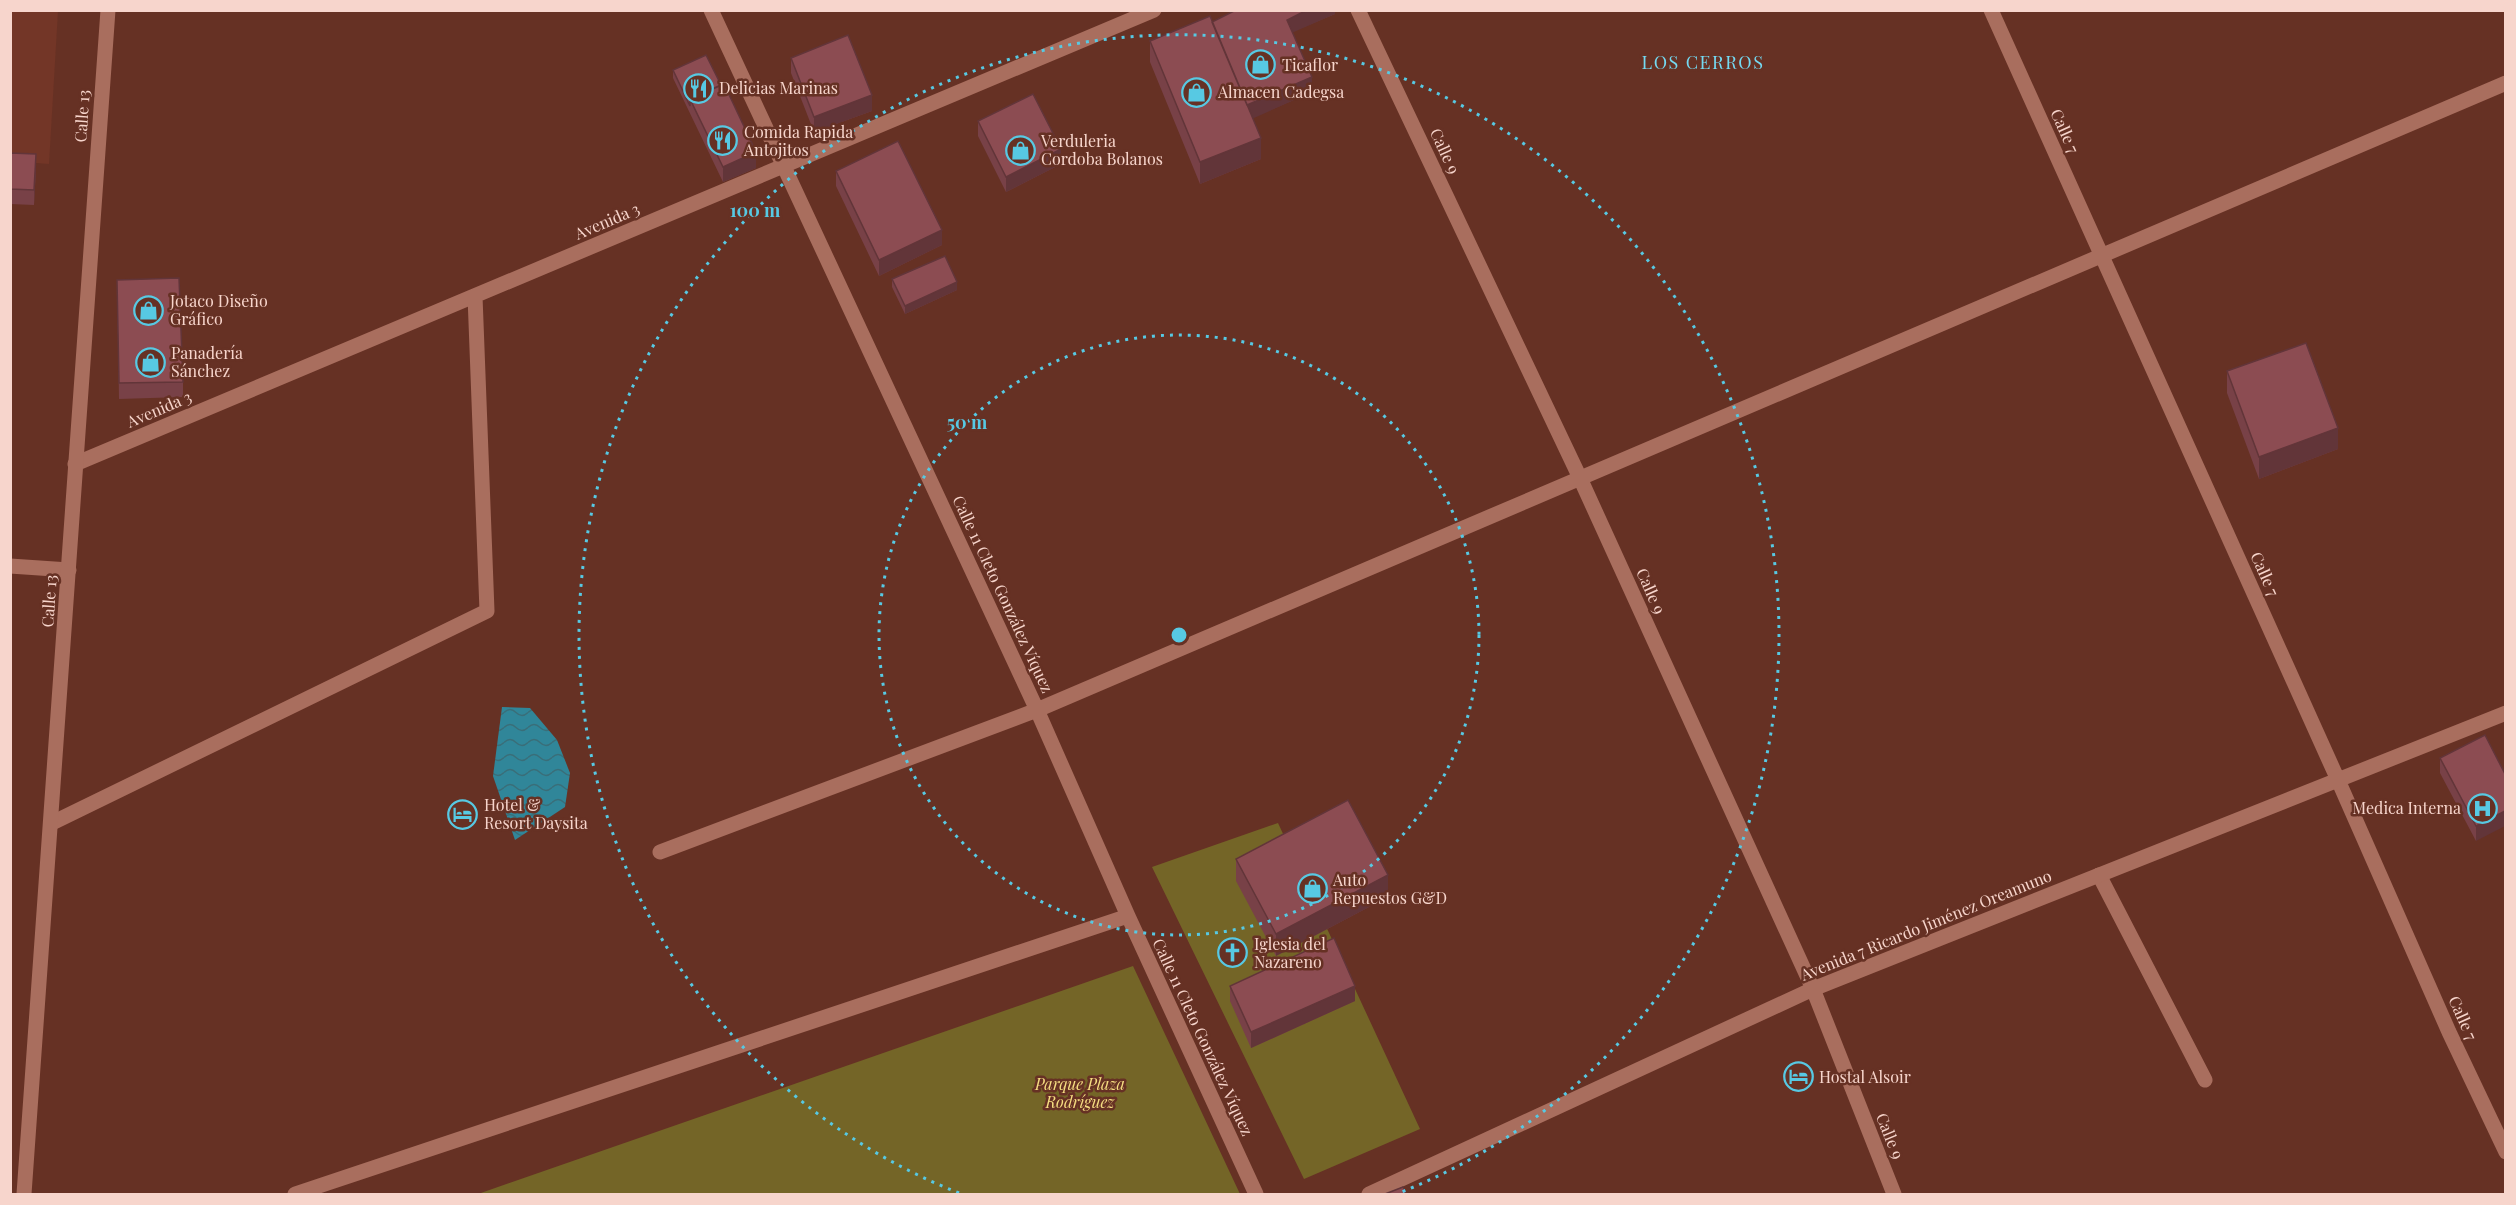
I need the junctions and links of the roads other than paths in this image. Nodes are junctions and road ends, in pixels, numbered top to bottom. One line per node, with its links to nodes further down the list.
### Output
1 (108, 10): 10 (street, Calle 13)
2 (711, 10): 7 (street, Calle 11 Cleto González Víquez)
3 (1154, 10): 7 (street, Avenida 3)
4 (1358, 10): 11 (street, Calle 9)
5 (1991, 10): 8 (street, Calle 7)
6 (2505, 83): 8 (street)
7 (782, 166): 9 (street, Avenida 3); 14 (street, Calle 11 Cleto González Víquez)
8 (2101, 256): 11 (street); 16 (street, Calle 7)
9 (475, 296): 10 (street, Avenida 3); 17 (street)
10 (75, 464): 13 (street, Calle 13)
11 (1580, 478): 14 (street); 21 (street, Calle 9)
12 (10, 566): 13 (street)
13 (69, 570): 17 (street, Calle 13)
14 (1037, 710): 18 (street); 20 (street, Calle 11 Cleto González Víquez)
15 (2505, 713): 16 (street, Avenida 7 Ricardo Jiménez Oreamuno)
16 (2338, 780): 19 (street, Avenida 7 Ricardo Jiménez Oreamuno); 23 (street, Calle 7)
17 (52, 823): 24 (street, Calle 13)
18 (660, 852)
19 (2099, 875): 21 (street, Avenida 7 Ricardo Jiménez Oreamuno); 22 (street)
20 (1128, 916): 25 (street); 26 (street, Calle 11 Cleto González Víquez)
21 (1813, 989): 27 (street, Avenida 7 Ricardo Jiménez Oreamuno); 28 (street, Calle 9)
22 (2205, 1080)
23 (2505, 1152)
24 (24, 1194)
25 (295, 1194)
26 (1256, 1194)
27 (1369, 1194)
28 (1894, 1194)

